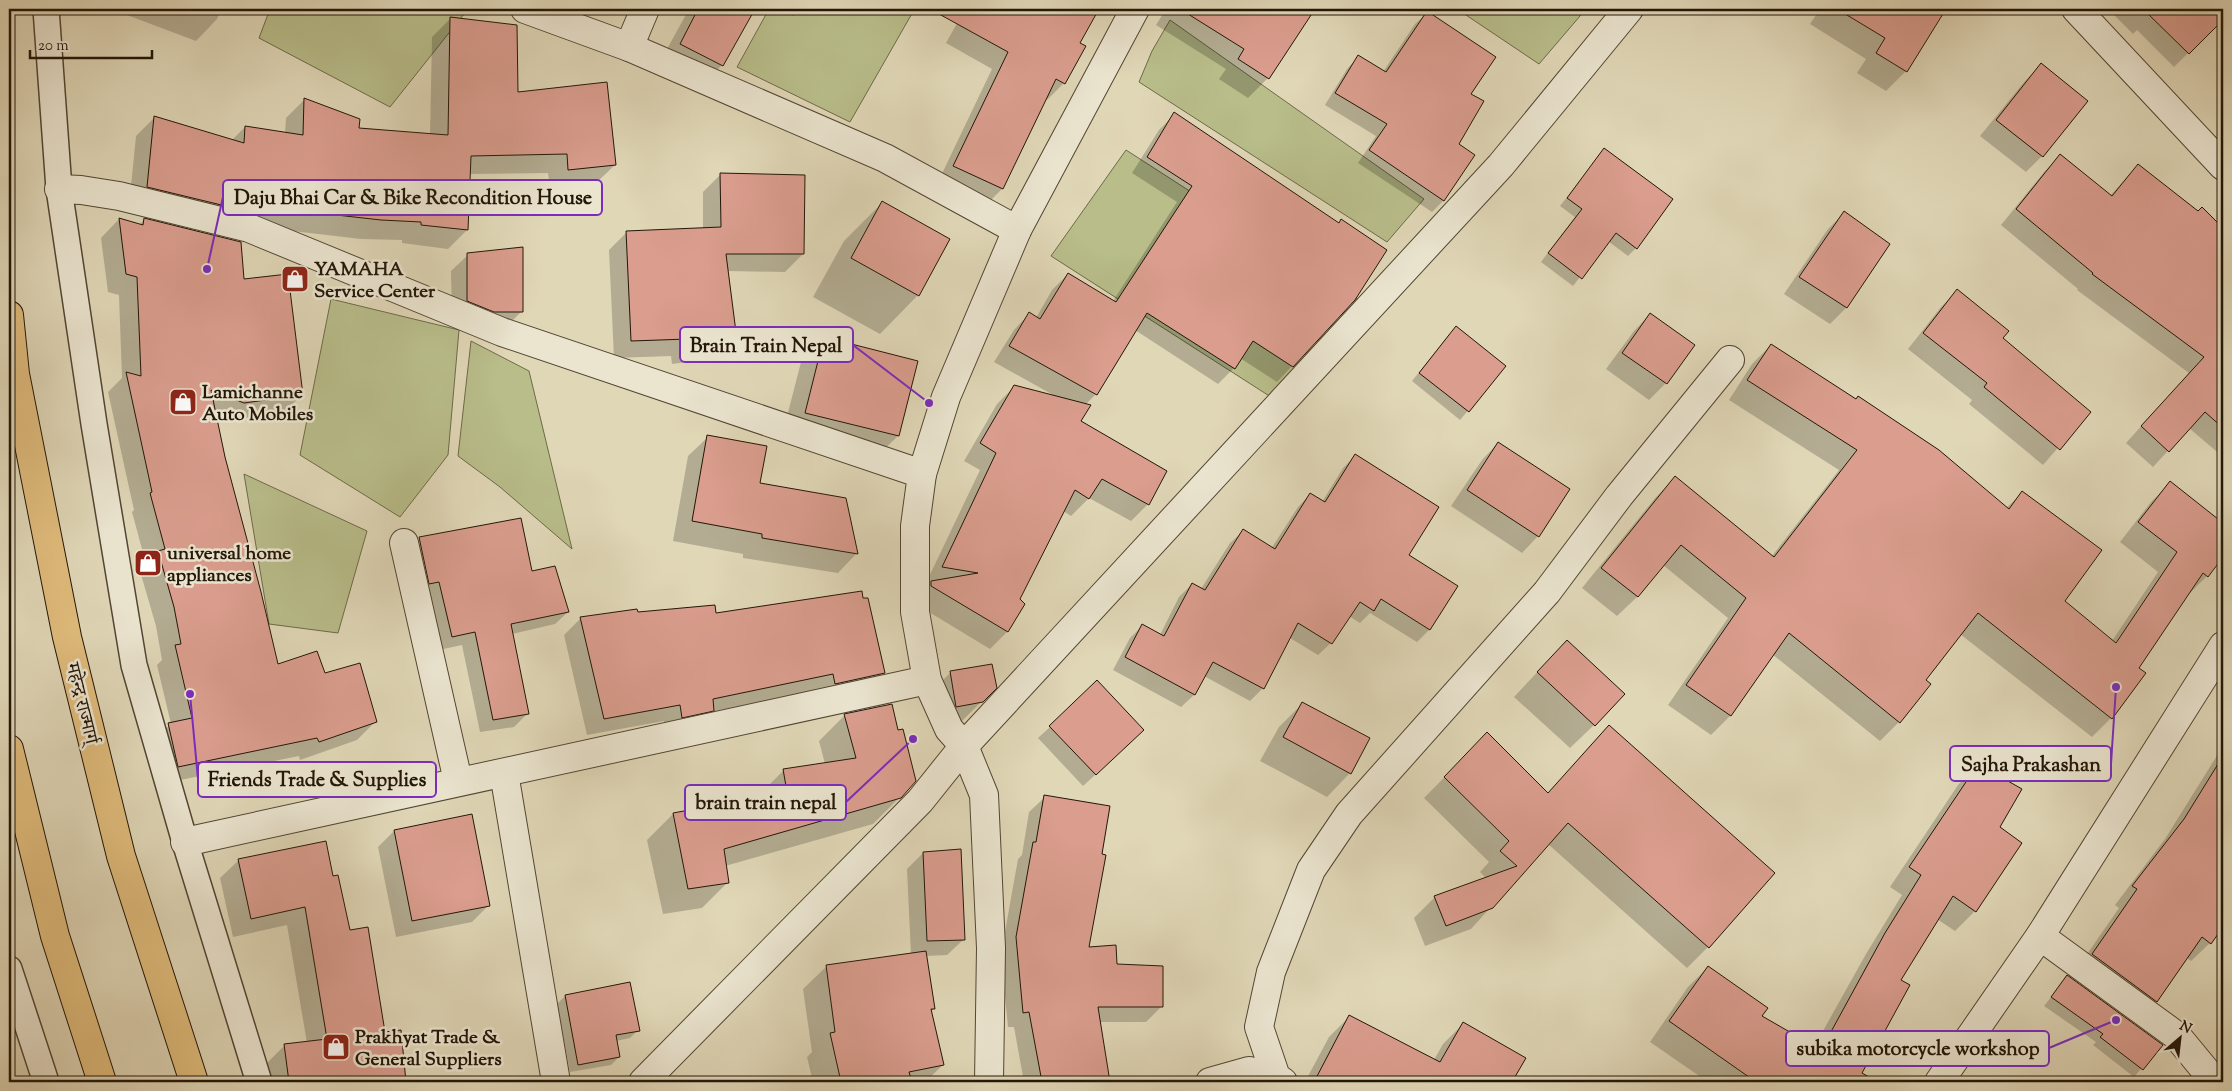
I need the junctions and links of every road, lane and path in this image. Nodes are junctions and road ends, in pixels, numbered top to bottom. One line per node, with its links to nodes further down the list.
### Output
1 (46, 9): 9 (lane)
2 (525, 9): 7 (street)
3 (644, 9): 7 (street)
4 (1135, 9): 10 (street)
5 (1629, 9): 17 (street)
6 (2076, 9): 8 (street)
7 (629, 47): 10 (street)
8 (2223, 166)
9 (59, 189): 13 (street); 21 (lane)
10 (1017, 230): 13 (street)
11 (9, 315): 27 (highway, महेन्द्र राज्मार्ग्)
12 (1730, 360): 24 (street)
13 (922, 474): 16 (street)
14 (404, 543): 20 (street)
15 (2223, 646): 22 (street)
16 (927, 680): 17 (street); 19 (street)
17 (964, 746): 30 (street); 31 (street)
18 (9, 749): 26 (highway)
19 (504, 773): 20 (street); 29 (street)
20 (458, 781): 21 (street)
21 (185, 842): 28 (lane)
22 (2040, 936): 33 (street); 34 (street)
23 (9, 970): 25 (lane)
24 (1280, 1079): 32 (street)
25 (46, 1082)
26 (102, 1082)
27 (194, 1082)
28 (259, 1082)
29 (556, 1082)
30 (643, 1082)
31 (989, 1082)
32 (1210, 1082)
33 (1939, 1082)
34 (2215, 1082)

